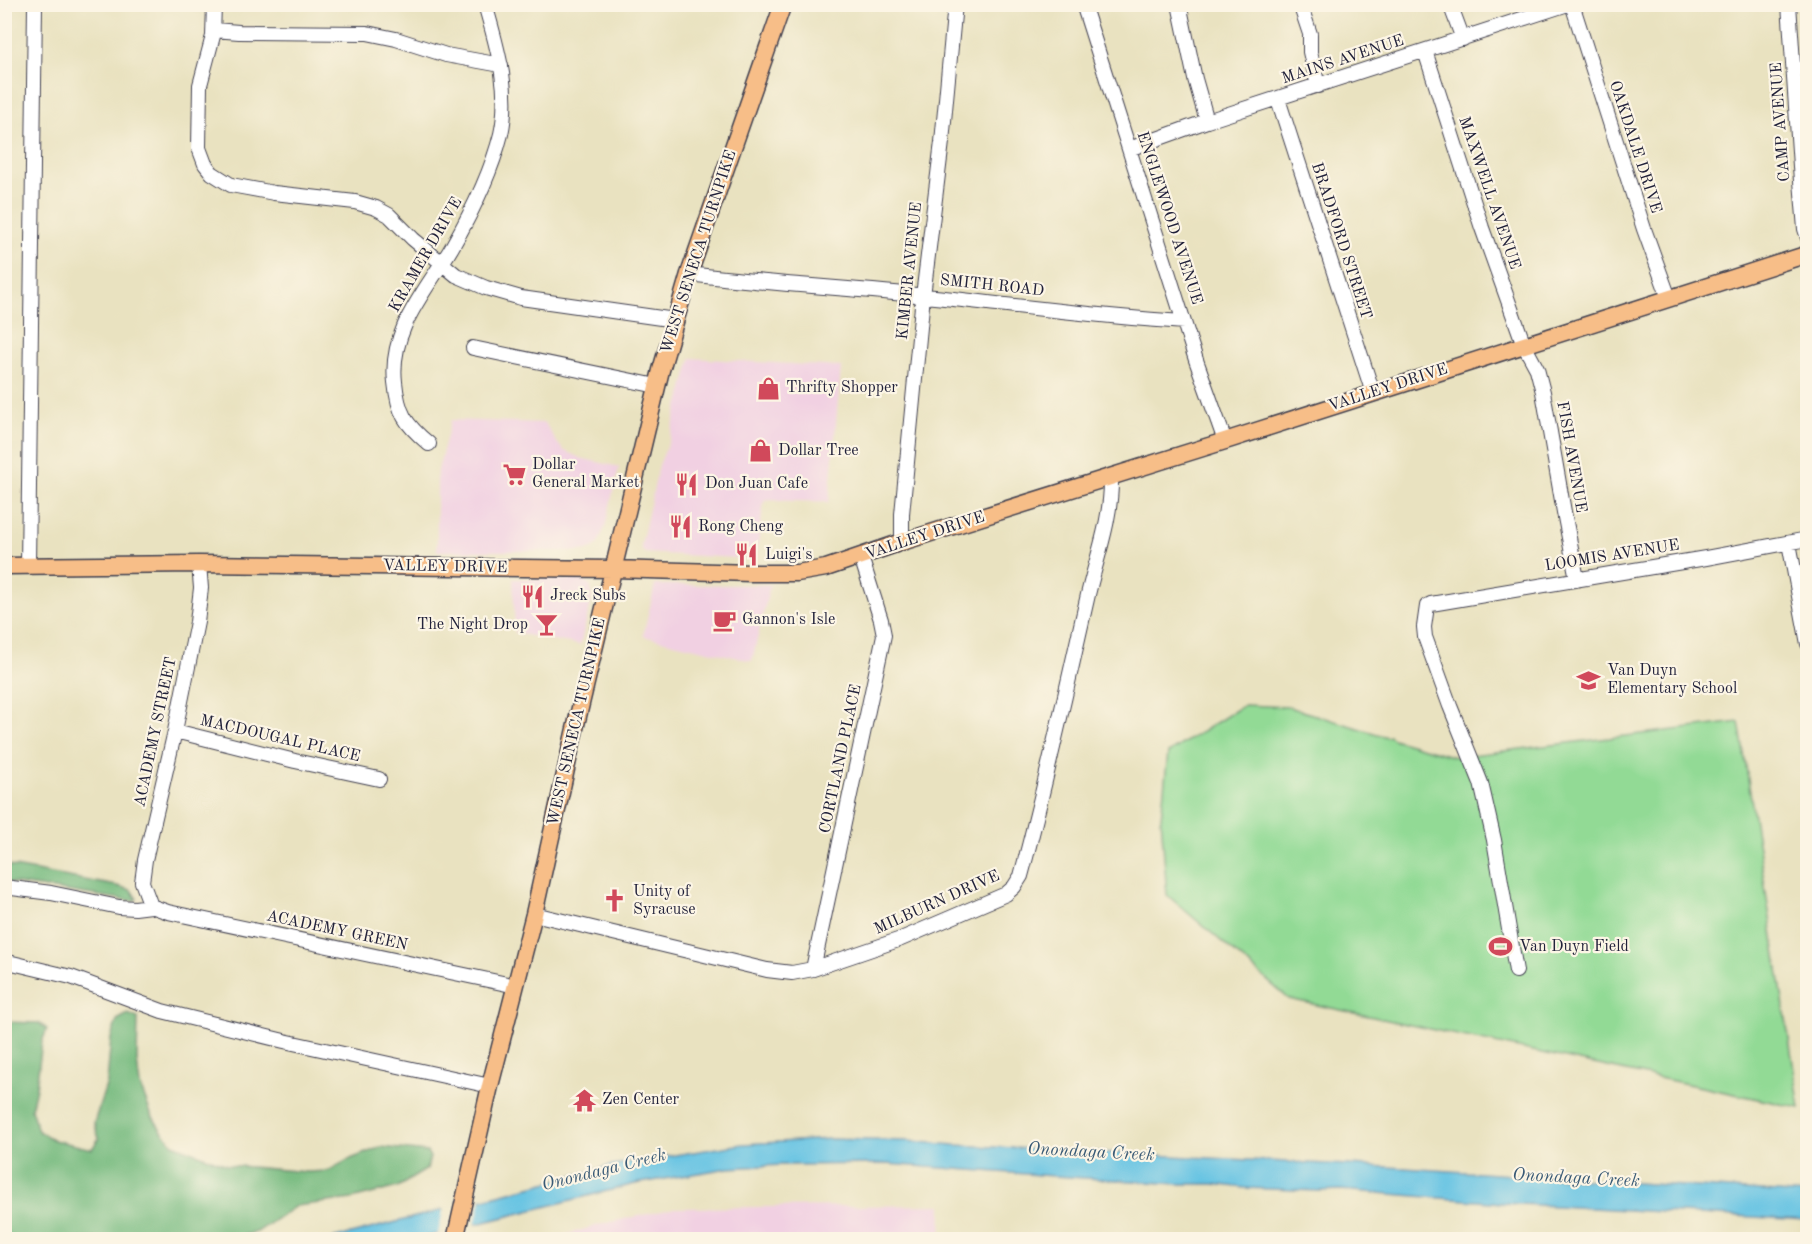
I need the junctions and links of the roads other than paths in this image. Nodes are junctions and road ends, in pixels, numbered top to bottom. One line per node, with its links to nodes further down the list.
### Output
1 (35, 4): 41 (street)
2 (214, 4): 12 (street)
3 (485, 4): 15 (street, KRAMER DRIVE)
4 (783, 4): 23 (main road, WEST SENECA TURNPIKE)
5 (955, 4): 24 (street, KIMBER AVENUE)
6 (1083, 4): 19 (street, ENGLEWOOD AVENUE)
7 (1179, 4): 18 (street)
8 (1300, 4): 16 (street)
9 (1450, 4): 13 (street)
10 (1570, 4): 13 (street, MAINS AVENUE); 25 (street, OAKDALE DRIVE)
11 (1789, 4): 20 (street, CAMP AVENUE)
12 (214, 30): 15 (street); 22 (street)
13 (1463, 39): 14 (street, MAINS AVENUE)
14 (1425, 51): 16 (street, MAINS AVENUE); 28 (street, MAXWELL AVENUE)
15 (501, 65): 22 (street, KRAMER DRIVE)
16 (1318, 86): 17 (street, MAINS AVENUE)
17 (1278, 99): 18 (street, MAINS AVENUE); 31 (street, BRADFORD STREET)
18 (1207, 121): 19 (street, MAINS AVENUE)
19 (1130, 149): 27 (street, ENGLEWOOD AVENUE)
20 (1808, 238)
21 (1808, 254): 25 (main road, VALLEY DRIVE)
22 (441, 263): 26 (street); 33 (street, KRAMER DRIVE)
23 (689, 274): 24 (street, SMITH ROAD); 26 (main road, WEST SENECA TURNPIKE)
24 (923, 296): 27 (street, SMITH ROAD); 36 (street, KIMBER AVENUE)
25 (1669, 298): 28 (main road, VALLEY DRIVE)
26 (675, 320): 30 (main road, WEST SENECA TURNPIKE)
27 (1184, 322): 32 (street, ENGLEWOOD AVENUE)
28 (1524, 345): 31 (main road, VALLEY DRIVE); 43 (street, FISH AVENUE)
29 (473, 348): 30 (street)
30 (657, 386): 42 (main road, WEST SENECA TURNPIKE)
31 (1373, 393): 32 (main road, VALLEY DRIVE)
32 (1225, 441): 34 (main road, VALLEY DRIVE)
33 (429, 444)
34 (1111, 477): 36 (main road, VALLEY DRIVE); 51 (street, MILBURN DRIVE)
35 (1808, 539): 37 (street, LOOMIS AVENUE)
36 (902, 542): 38 (main road, VALLEY DRIVE)
37 (1789, 543): 43 (street, LOOMIS AVENUE); 44 (street)
38 (861, 557): 42 (main road, VALLEY DRIVE); 51 (street, CORTLAND PLACE)
39 (199, 564): 41 (main road, VALLEY DRIVE); 42 (main road, VALLEY DRIVE); 45 (street, ACADEMY STREET)
40 (4, 566): 41 (main road, VALLEY DRIVE)
41 (28, 566)
42 (612, 569): 49 (main road, WEST SENECA TURNPIKE)
43 (1577, 579): 52 (street, LOOMIS AVENUE)
44 (1808, 644)
45 (175, 731): 46 (street, MACDOUGAL PLACE); 48 (street, ACADEMY STREET)
46 (379, 779)
47 (4, 887): 48 (street, ACADEMY GREEN)
48 (151, 906): 53 (street, ACADEMY GREEN)
49 (534, 914): 51 (street, MILBURN DRIVE); 53 (main road, WEST SENECA TURNPIKE)
50 (4, 961): 54 (street)
51 (813, 969)
52 (1516, 971)
53 (516, 986): 54 (main road, WEST SENECA TURNPIKE)
54 (490, 1086): 55 (main road, WEST SENECA TURNPIKE)
55 (455, 1239)

